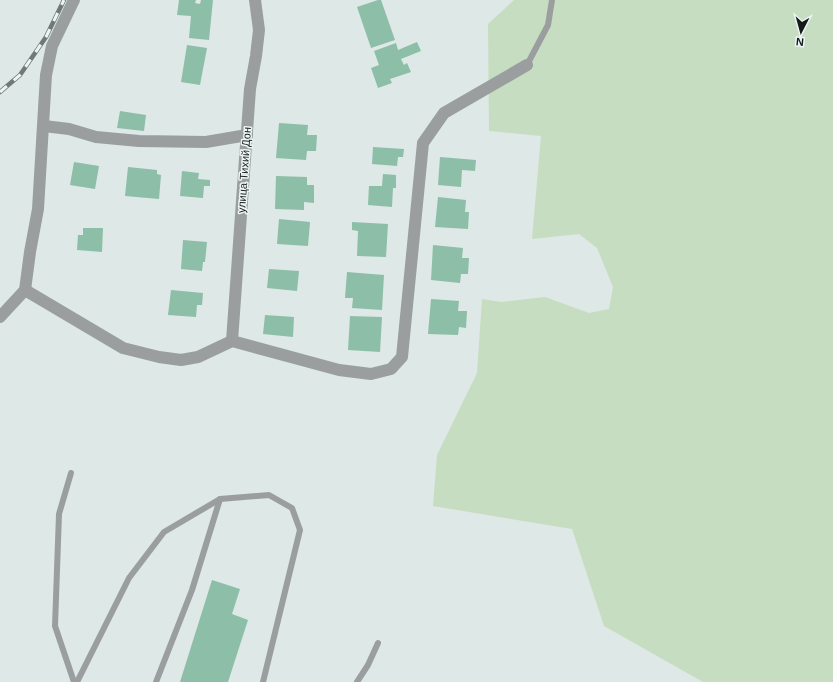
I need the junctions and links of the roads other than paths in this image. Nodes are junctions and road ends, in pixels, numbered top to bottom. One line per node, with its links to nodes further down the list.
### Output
1 (74, 0): 5 (street)
2 (255, 0): 6 (street, улица Тихий Дон)
3 (552, 0): 4 (lane)
4 (528, 65): 9 (street)
5 (44, 126): 6 (street); 7 (street)
6 (247, 135): 9 (street, улица Тихий Дон)
7 (25, 290): 8 (street); 9 (street)
8 (0, 318)
9 (232, 341)
10 (71, 473): 13 (lane)
11 (220, 499): 13 (lane); 14 (lane); 15 (lane)
12 (378, 643): 16 (lane)
13 (75, 682)
14 (156, 682)
15 (263, 682)
16 (357, 682)

